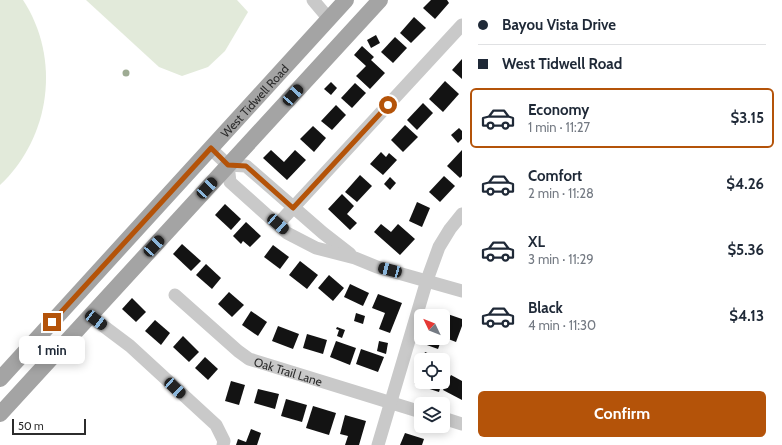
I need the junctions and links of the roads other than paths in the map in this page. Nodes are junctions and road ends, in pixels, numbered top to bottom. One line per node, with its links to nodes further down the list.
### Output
1 (346, 0): 3 (main road, West Tidwell Road)
2 (380, 0): 5 (main road, West Tidwell Road)
3 (321, 6): 5 (main road); 6 (main road, West Tidwell Road)
4 (462, 25): 8 (street)
5 (346, 36): 7 (main road, West Tidwell Road)
6 (211, 148): 7 (street); 12 (main road, West Tidwell Road)
7 (228, 165): 8 (street); 10 (street); 15 (main road, West Tidwell Road)
8 (293, 208): 10 (street); 11 (street)
9 (462, 214): 13 (street)
10 (278, 224): 11 (street)
11 (355, 258): 13 (street)
12 (94, 276): 15 (main road); 18 (main road, West Tidwell Road)
13 (427, 280): 14 (street); 21 (street)
14 (462, 291)
15 (112, 292): 17 (main road, West Tidwell Road)
16 (175, 295): 21 (street, Oak Trail Lane)
17 (90, 316): 20 (main road, West Tidwell Road); 26 (street)
18 (0, 379)
19 (0, 383): 20 (main road)
20 (15, 397): 23 (main road, West Tidwell Road)
21 (391, 403): 22 (street, Oak Trail Lane); 27 (street)
22 (414, 410)
23 (0, 414)
24 (450, 420): 25 (street)
25 (462, 424)
26 (223, 445)
27 (378, 445)

